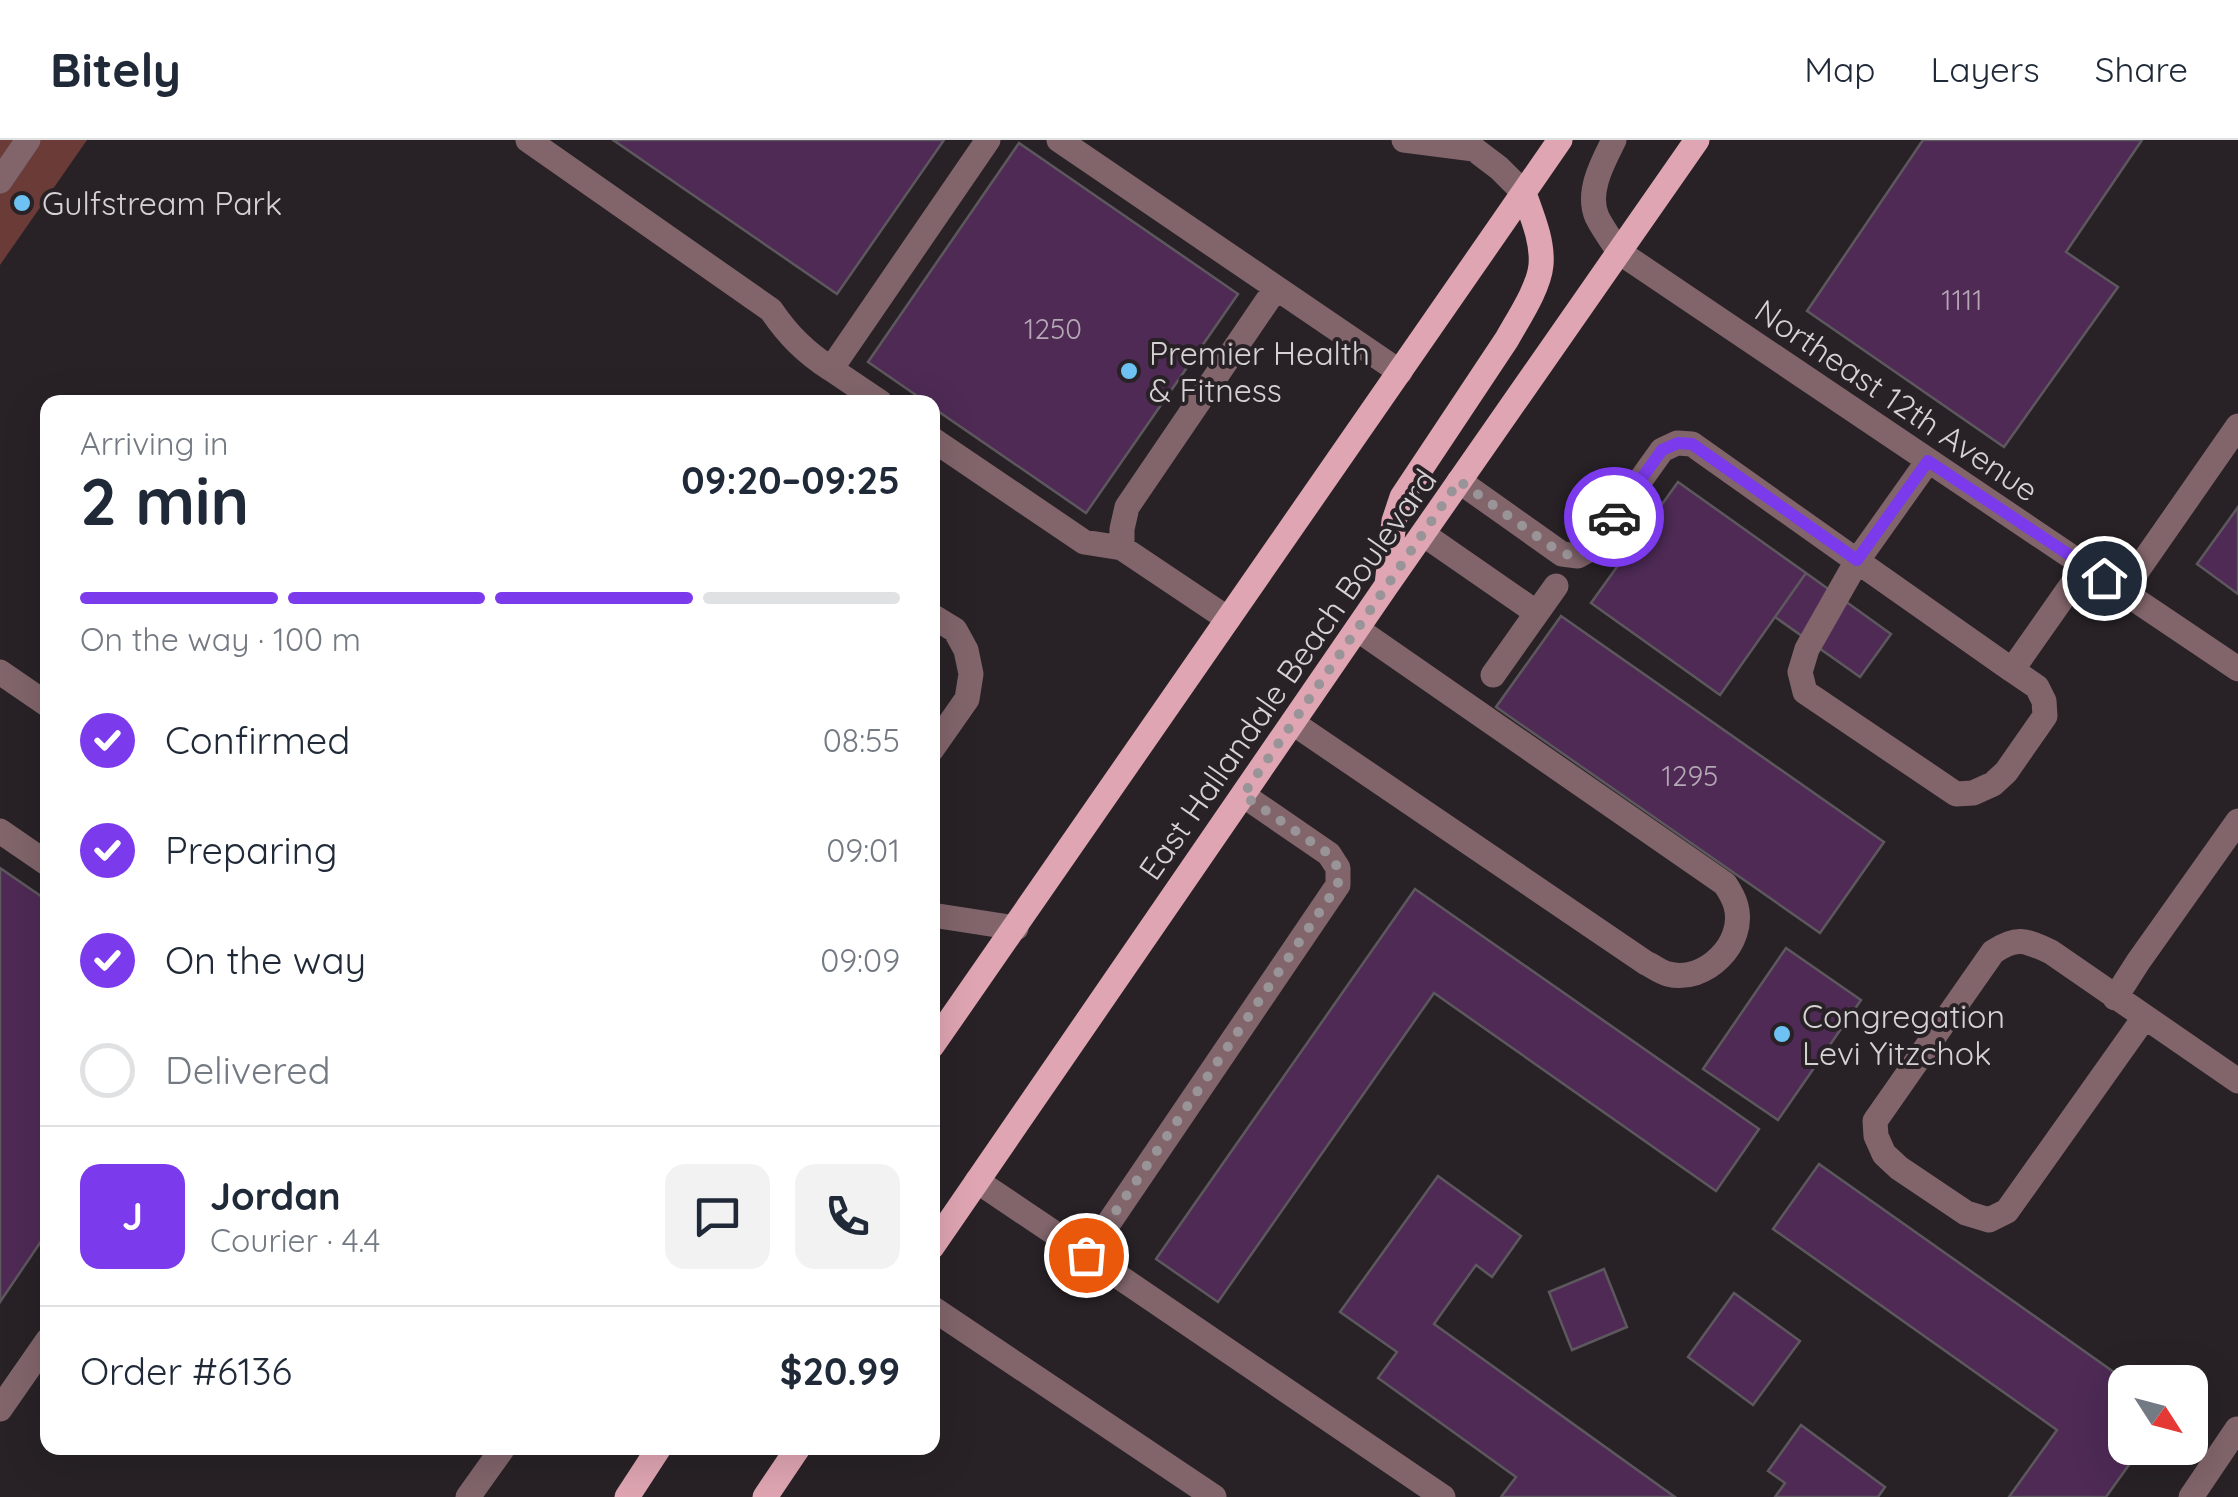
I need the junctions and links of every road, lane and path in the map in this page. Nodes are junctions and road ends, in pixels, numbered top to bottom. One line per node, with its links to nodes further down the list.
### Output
1 (28, 140): 10 (street)
2 (528, 140): 14 (street)
3 (988, 140): 14 (street)
4 (1059, 140): 13 (street)
5 (1404, 140): 9 (street)
6 (1560, 140): 11 (main road)
7 (1614, 140): 12 (street)
8 (1697, 140): 12 (main road, East Hallandale Beach Boulevard)
9 (1468, 145): 11 (street)
10 (0, 181)
11 (1524, 194): 15 (main road); 25 (main road)
12 (1619, 252): 19 (street, Northeast 12th Avenue); 20 (main road, East Hallandale Beach Boulevard)
13 (1276, 288): 15 (street); 22 (street)
14 (830, 369): 16 (street)
15 (1400, 372): 29 (main road)
16 (869, 395)
17 (2238, 426): 27 (street)
18 (940, 443): 22 (street)
19 (1928, 461): 23 (street); 24 (street, Northeast 12th Avenue)
20 (1459, 481): 21 (main road, East Hallandale Beach Boulevard); 23 (street)
21 (1423, 534): 25 (main road, East Hallandale Beach Boulevard); 28 (street)
22 (1122, 548): 29 (street)
23 (1857, 560): 33 (street); 33 (street)
24 (2085, 566): 27 (street, Northeast 12th Avenue); 33 (street)
25 (1387, 585): 31 (main road, East Hallandale Beach Boulevard)
26 (1556, 586): 28 (street)
27 (2123, 591): 32 (street, Northeast 12th Avenue)
28 (1536, 614): 35 (street)
29 (1228, 619): 44 (main road)
30 (940, 621): 38 (street)
31 (1357, 629): 37 (main road, East Hallandale Beach Boulevard); 37 (street)
32 (2238, 669)
33 (2012, 670)
34 (0, 672): 36 (street)
35 (1494, 675)
36 (40, 700)
37 (1293, 723): 39 (main road, East Hallandale Beach Boulevard)
38 (940, 738)
39 (1243, 795): 49 (main road, East Hallandale Beach Boulevard); 51 (street)
40 (2238, 821): 45 (street)
41 (0, 832): 42 (street)
42 (40, 859)
43 (940, 916): 44 (street)
44 (1016, 928): 47 (main road)
45 (2116, 998): 46 (street); 46 (street)
46 (2144, 1018): 48 (street)
47 (940, 1035)
48 (2238, 1082)
49 (977, 1181): 50 (main road, East Hallandale Beach Boulevard); 51 (street)
50 (940, 1235)
51 (1086, 1255): 63 (street)
52 (940, 1313): 62 (street)
53 (40, 1352): 54 (street)
54 (0, 1410)
55 (2238, 1429): 64 (street)
56 (497, 1455): 59 (street)
57 (655, 1455): 60 (main road)
58 (793, 1455): 61 (main road)
59 (468, 1497)
60 (627, 1497)
61 (765, 1497)
62 (1214, 1497)
63 (1442, 1497)
64 (2191, 1497)

